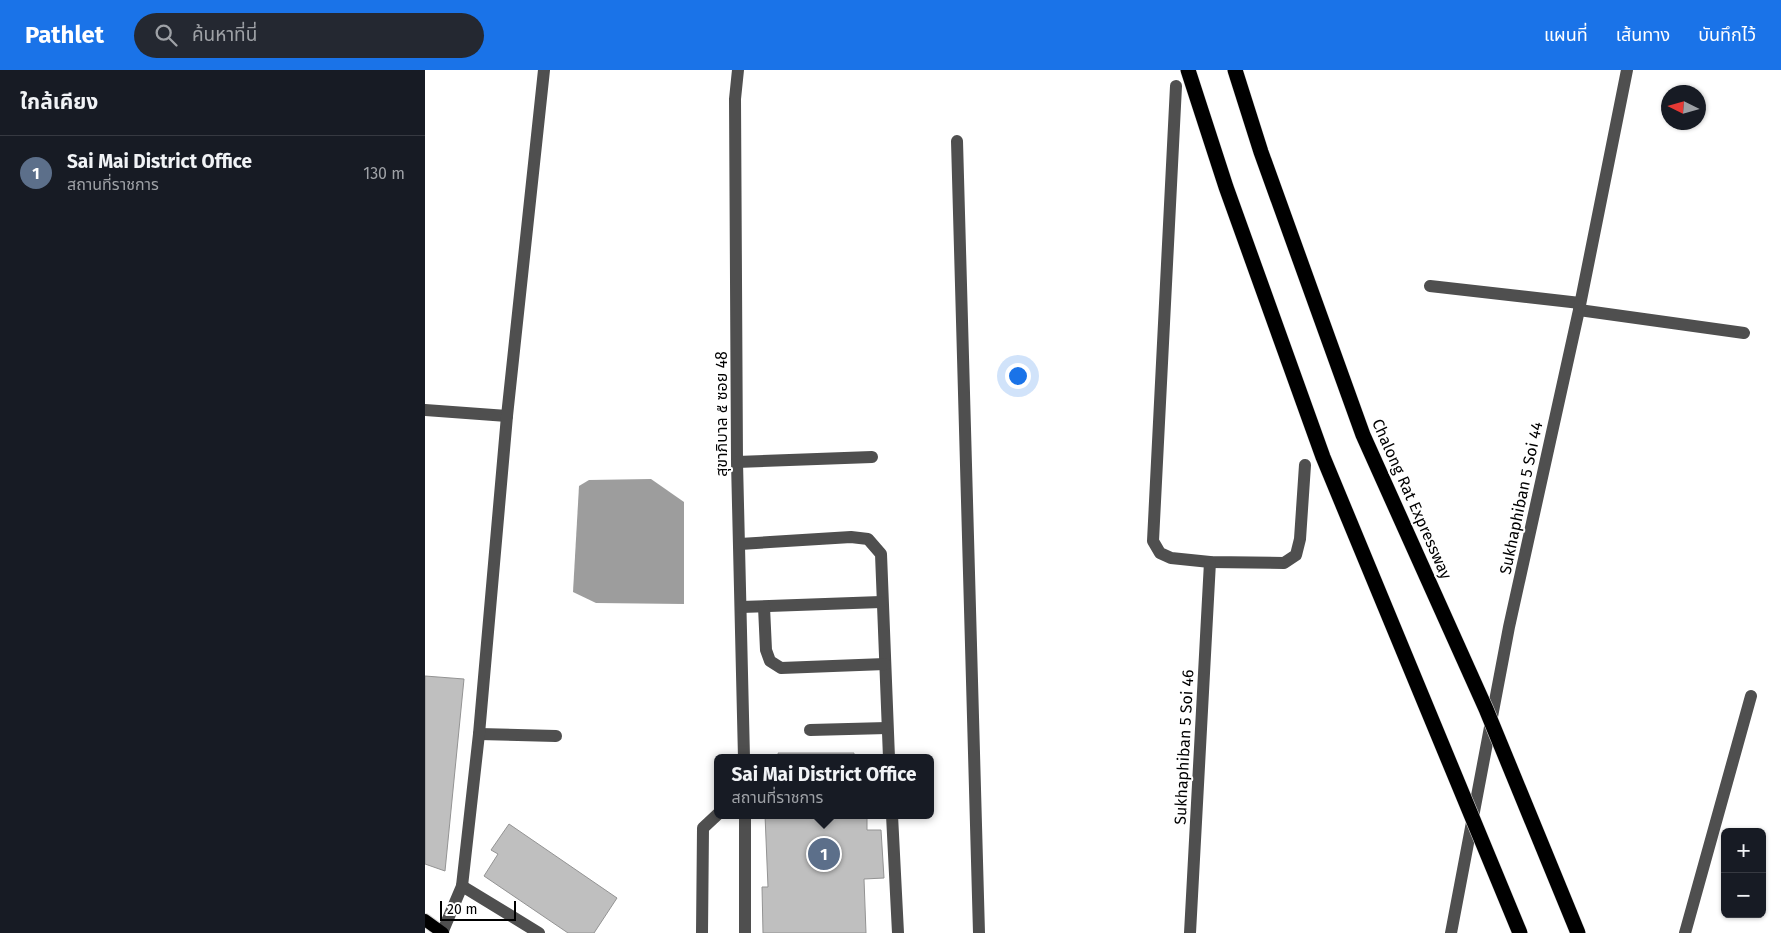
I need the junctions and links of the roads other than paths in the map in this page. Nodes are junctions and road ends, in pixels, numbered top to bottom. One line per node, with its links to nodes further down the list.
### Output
1 (544, 70): 12 (street)
2 (739, 70): 14 (street, สุขาภิบาล ๕ ซอย 48)
3 (1188, 70): 42 (highway, bridge)
4 (1235, 70): 43 (highway, Chalong Rat Expressway, bridge)
5 (1627, 70): 9 (street, Sukhaphiban 5 Soi 44)
6 (1176, 86): 17 (street)
7 (957, 141): 39 (street)
8 (1431, 286): 9 (street)
9 (1580, 306): 10 (street); 41 (street, Sukhaphiban 5 Soi 44)
10 (1744, 333)
11 (425, 410): 12 (street)
12 (507, 416): 25 (street)
13 (872, 457): 14 (street)
14 (737, 462): 16 (street, สุขาภิบาล ๕ ซอย 48)
15 (1305, 465): 17 (street)
16 (740, 544): 18 (street); 19 (street, สุขาภิบาล ๕ ซอย 48)
17 (1210, 562): 40 (street, Sukhaphiban 5 Soi 46)
18 (881, 602): 20 (street); 21 (street)
19 (741, 607): 20 (street); 27 (street, สุขาภิบาล ๕ ซอย 48)
20 (764, 607): 21 (street)
21 (885, 664): 23 (street)
22 (1751, 696): 44 (street)
23 (887, 728): 24 (street); 28 (street)
24 (810, 730)
25 (479, 734): 26 (street); 32 (street)
26 (556, 736)
27 (744, 754)
28 (889, 754)
29 (714, 818): 36 (street)
30 (745, 819): 37 (street)
31 (892, 819): 38 (street)
32 (462, 886): 34 (street); 35 (street)
33 (425, 920): 34 (main road)
34 (442, 933)
35 (539, 933)
36 (702, 933)
37 (745, 933)
38 (898, 933)
39 (979, 933)
40 (1191, 933)
41 (1451, 933)
42 (1520, 933)
43 (1578, 933)
44 (1685, 933)

